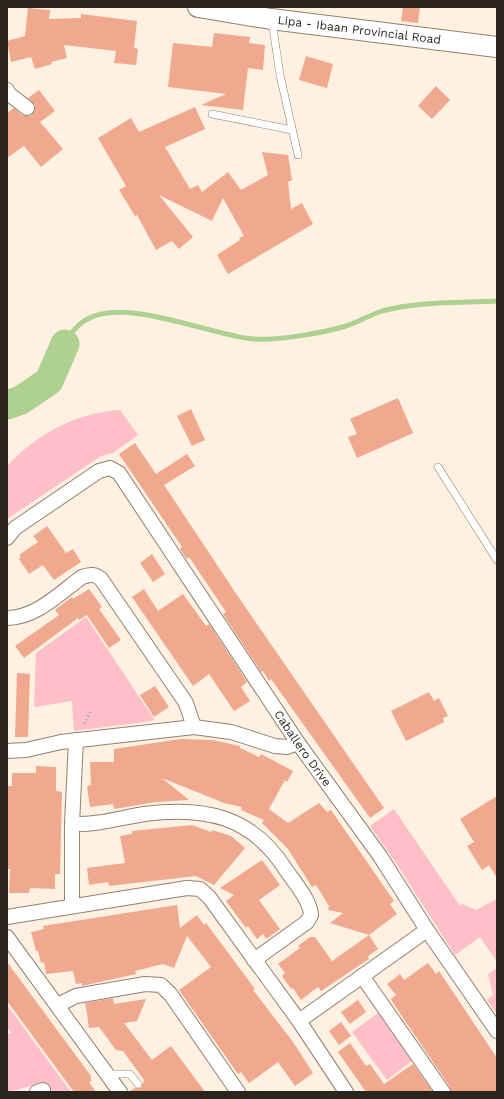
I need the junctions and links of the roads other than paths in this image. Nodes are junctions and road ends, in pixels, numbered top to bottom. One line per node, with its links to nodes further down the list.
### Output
1 (198, 7): 2 (main road, Lipa - Ibaan Provincial Road)
2 (271, 19): 3 (main road, Lipa - Ibaan Provincial Road); 7 (lane)
3 (497, 47)
4 (7, 90): 5 (street)
5 (27, 108)
6 (212, 114): 7 (lane)
7 (292, 130): 8 (lane)
8 (298, 155)
9 (438, 467): 11 (lane)
10 (7, 538): 15 (street, Caballero Drive)
11 (497, 560)
12 (7, 618): 13 (street)
13 (194, 727): 14 (street); 15 (street)
14 (76, 740): 16 (street); 17 (street)
15 (298, 743): 20 (street, Caballero Drive)
16 (7, 751)
17 (72, 824): 18 (street); 22 (street)
18 (72, 906): 19 (street); 22 (street)
19 (7, 917)
20 (427, 930): 23 (street); 26 (street, Caballero Drive)
21 (7, 937): 24 (street)
22 (254, 960): 25 (street)
23 (362, 976): 25 (street); 32 (street)
24 (58, 1005): 27 (street); 30 (street)
25 (299, 1021): 31 (street)
26 (497, 1031)
27 (106, 1074): 28 (lane); 29 (street)
28 (138, 1084)
29 (120, 1092)
30 (238, 1092)
31 (346, 1092)
32 (443, 1092)

